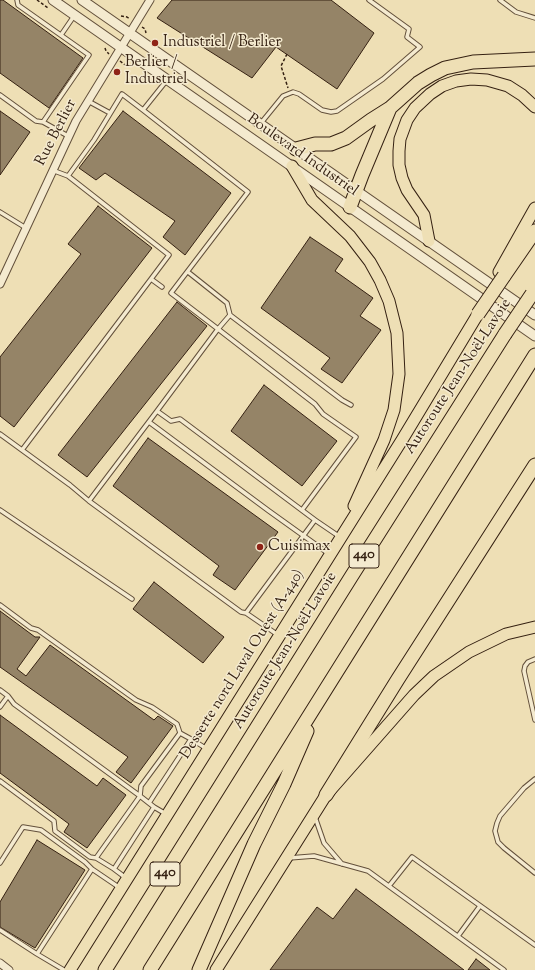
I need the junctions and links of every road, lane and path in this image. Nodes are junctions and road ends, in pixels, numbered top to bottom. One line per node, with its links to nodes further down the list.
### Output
1 (17, 0): 12 (lane)
2 (53, 0): 8 (street, Boulevard Industriel)
3 (82, 0): 11 (street, Boulevard Industriel)
4 (150, 0): 11 (street, Rue Berlier)
5 (369, 0): 17 (lane)
6 (500, 0): 10 (lane)
7 (117, 13): 9 (path)
8 (75, 15): 12 (lane); 13 (street, Boulevard Industriel)
9 (127, 17)
10 (535, 18)
11 (130, 33): 13 (street, Rue Berlier); 25 (street, Boulevard Industriel)
12 (61, 35): 24 (lane)
13 (121, 48): 16 (street, Boulevard Industriel); 19 (street, Rue Berlier)
14 (287, 54): 17 (path)
15 (535, 59): 21 (highway)
16 (167, 79): 22 (lane); 28 (street, Boulevard Industriel)
17 (289, 93): 25 (lane)
18 (0, 95): 24 (lane)
19 (88, 100): 23 (lane); 26 (street, Rue Berlier)
20 (535, 107): 37 (main road)
21 (390, 108): 27 (highway); 31 (highway)
22 (143, 110): 23 (lane); 38 (lane)
23 (110, 113): 30 (lane)
24 (43, 122): 26 (lane)
25 (260, 124): 27 (street, Boulevard Industriel)
26 (68, 136): 29 (street, Rue Berlier)
27 (296, 149): 31 (street, Boulevard Industriel)
28 (292, 166): 32 (street, Boulevard Industriel); 61 (main road)
29 (52, 170): 30 (lane); 35 (street, Rue Berlier)
30 (68, 176): 40 (lane)
31 (356, 190): 32 (highway); 37 (street, Boulevard Industriel)
32 (350, 207): 48 (street, Boulevard Industriel)
33 (535, 208): 39 (main road)
34 (0, 212): 35 (lane)
35 (26, 228): 41 (street, Rue Berlier)
36 (535, 231): 39 (highway)
37 (429, 241): 46 (street, Boulevard Industriel)
38 (188, 272): 44 (lane); 47 (lane)
39 (502, 274): 45 (highway, bridge)
40 (151, 279): 42 (lane); 54 (lane)
41 (0, 284)
42 (162, 287)
43 (533, 292): 105 (highway, Autoroute Jean-Noël-Lavoie / 440, bridge)
44 (230, 314): 47 (lane); 50 (lane)
45 (478, 314): 61 (main road, Desserte nord Laval Ouest (A-440))
46 (535, 315)
47 (218, 329): 51 (lane); 58 (lane)
48 (535, 336)
49 (535, 355): 69 (highway, 440)
50 (351, 404)
51 (157, 411): 52 (lane); 58 (lane)
52 (149, 422): 56 (lane); 60 (lane)
53 (0, 434): 54 (lane)
54 (22, 450): 56 (lane)
55 (535, 465): 80 (highway)
56 (89, 502): 64 (lane)
57 (0, 510): 62 (lane)
58 (302, 510): 59 (lane)
59 (315, 520): 60 (lane); 61 (lane)
60 (303, 536): 61 (lane); 64 (lane)
61 (336, 544): 66 (main road, Desserte nord Laval Ouest (A-440))
62 (132, 599)
63 (0, 605): 73 (lane)
64 (246, 613): 66 (lane)
65 (535, 626): 80 (main road)
66 (279, 636): 75 (main road, Desserte nord Laval Ouest (A-440))
67 (535, 659): 72 (lane)
68 (0, 690): 70 (lane)
69 (324, 691): 106 (highway, 440); 107 (highway)
70 (8, 696): 71 (lane); 81 (lane)
71 (0, 707)
72 (535, 720)
73 (180, 733): 74 (lane); 81 (lane)
74 (191, 739): 75 (lane); 82 (lane)
75 (208, 750): 84 (main road, Desserte nord Laval Ouest (A-440))
76 (535, 776): 79 (lane)
77 (535, 779): 79 (lane)
78 (0, 781): 86 (lane)
79 (531, 782): 92 (lane)
80 (326, 795): 85 (main road)
81 (140, 796): 82 (lane); 86 (lane)
82 (149, 803): 83 (lane)
83 (154, 806): 84 (lane); 91 (lane)
84 (167, 814): 93 (main road, Desserte nord Laval Ouest (A-440))
85 (314, 814): 87 (main road); 89 (lane)
86 (96, 858): 91 (lane)
87 (286, 858): 89 (lane); 108 (main road)
88 (0, 863): 90 (lane)
89 (342, 864): 94 (lane)
90 (92, 869): 95 (lane); 100 (lane)
91 (114, 869): 93 (lane)
92 (535, 873)
93 (127, 878): 95 (main road, Desserte nord Laval Ouest (A-440))
94 (389, 886): 96 (lane); 98 (lane)
95 (121, 888): 104 (main road, Desserte nord Laval Ouest (A-440))
96 (480, 906): 98 (lane); 99 (lane)
97 (0, 930): 100 (lane)
98 (458, 936): 109 (lane)
99 (535, 945)
100 (37, 954): 103 (lane)
101 (0, 963): 102 (street)
102 (9, 970)
103 (64, 970)
104 (70, 970)
105 (104, 970)
106 (150, 970)
107 (199, 970)
108 (216, 970)
109 (504, 970)

